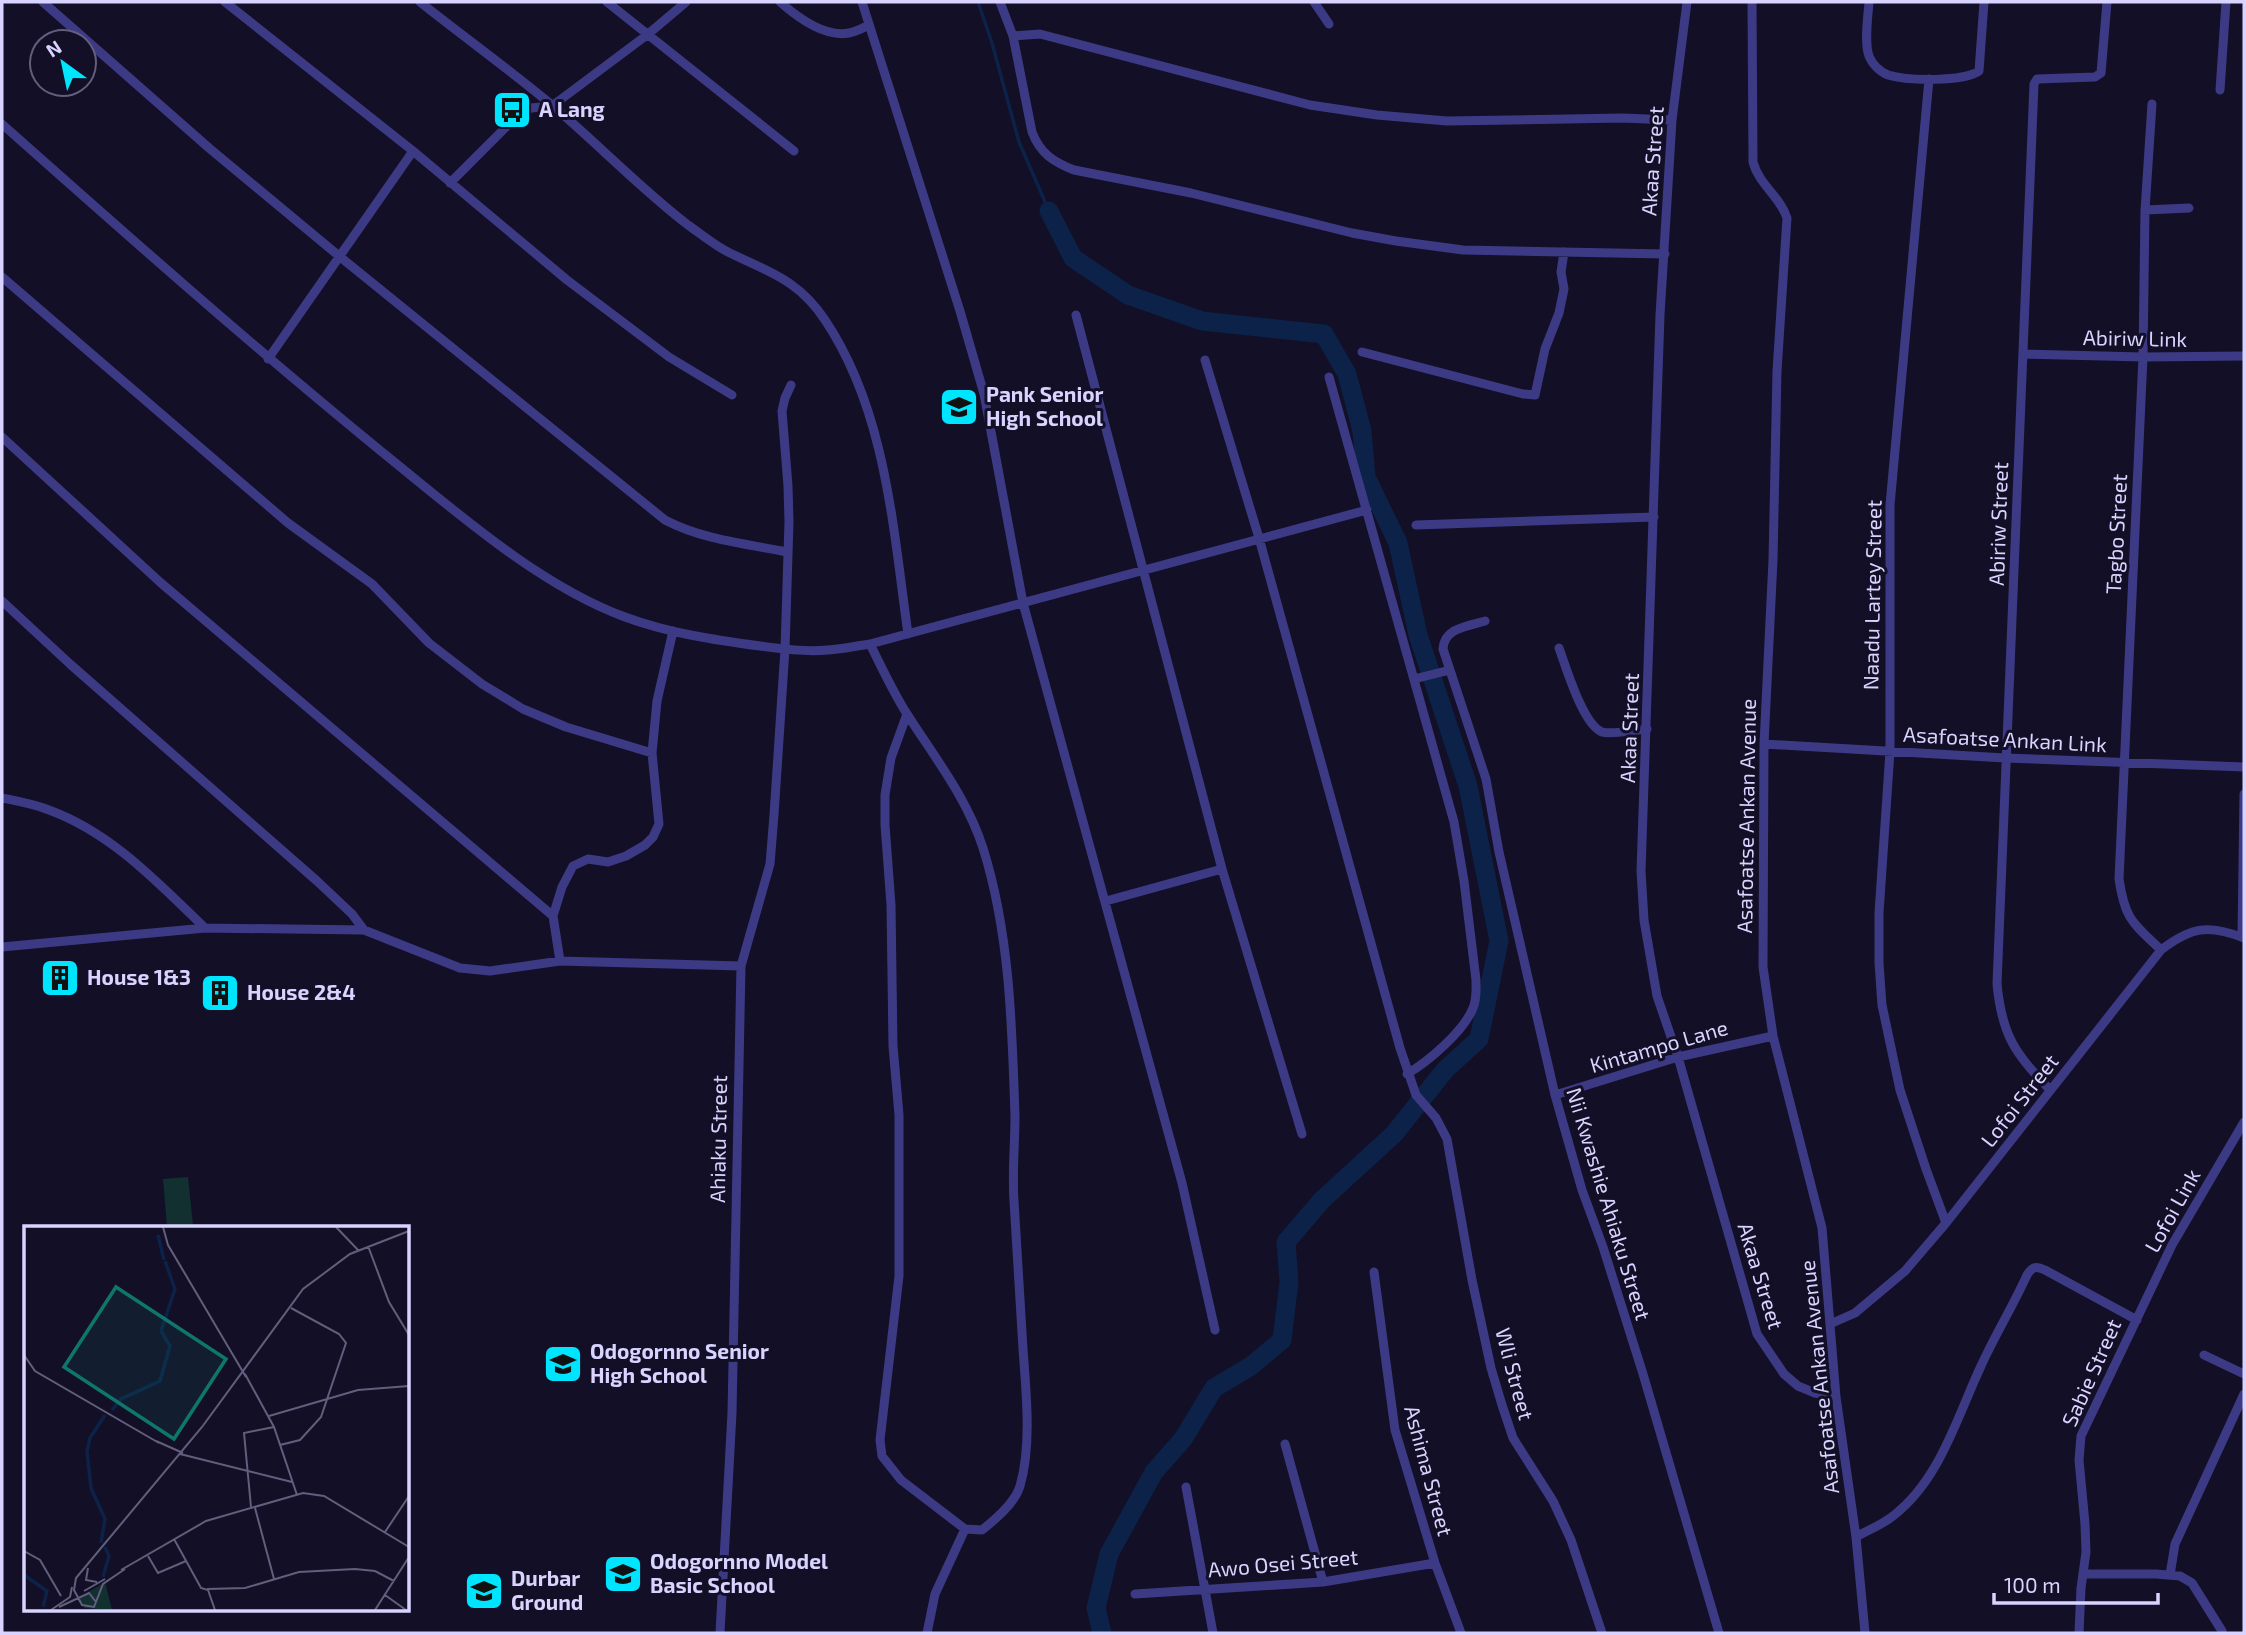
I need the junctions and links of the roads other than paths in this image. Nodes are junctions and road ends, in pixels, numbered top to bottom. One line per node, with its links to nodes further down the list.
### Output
1 (43, 2): 33 (street)
2 (225, 2): 26 (street)
3 (420, 2): 23 (street)
4 (607, 2): 18 (street)
5 (687, 2): 18 (street)
6 (780, 2): 17 (street)
7 (862, 2): 17 (street)
8 (1000, 2): 19 (street)
9 (1314, 2): 16 (street)
10 (1687, 2): 24 (street, Akaa Street)
11 (1752, 2): 64 (street, Asafoatse Ankan Avenue)
12 (1869, 2): 20 (street)
13 (1984, 2): 20 (street)
14 (2107, 2): 37 (street, Abiriw Street)
15 (2226, 2): 21 (street)
16 (1329, 24)
17 (869, 25): 53 (street)
18 (647, 36): 23 (street); 27 (street)
19 (1013, 36): 24 (street); 31 (street)
20 (1929, 79): 65 (street, Naadu Lartey Street)
21 (2220, 90)
22 (2151, 104): 30 (street, Tagbo Street)
23 (552, 106): 28 (street); 56 (street)
24 (1672, 120): 32 (street, Akaa Street)
25 (2, 124): 40 (street)
26 (413, 151): 28 (street); 33 (street)
27 (794, 151)
28 (450, 183): 44 (street)
29 (2189, 208): 30 (street)
30 (2145, 210): 39 (street, Tagbo Street)
31 (1563, 252): 32 (street); 36 (street)
32 (1665, 254): 47 (street, Akaa Street)
33 (339, 256): 40 (street); 50 (street)
34 (2, 277): 66 (street)
35 (1076, 315): 51 (street)
36 (1362, 352)
37 (2024, 354): 39 (street, Abiriw Link); 67 (street, Abiriw Street)
38 (2244, 356): 39 (street, Abiriw Link)
39 (2143, 357): 68 (street, Tagbo Street)
40 (268, 359): 55 (street)
41 (1205, 360): 49 (street)
42 (1329, 377): 46 (street)
43 (791, 386): 50 (street, Ahiaku Street)
44 (732, 395)
45 (2, 437): 74 (street)
46 (1367, 510): 49 (street); 61 (street)
47 (1654, 517): 48 (street); 63 (street, Akaa Street)
48 (1416, 525)
49 (1259, 538): 51 (street); 84 (street)
50 (788, 552): 59 (street, Ahiaku Street)
51 (1144, 569): 53 (street); 72 (street)
52 (2, 601): 76 (street)
53 (1023, 603): 56 (street); 73 (street)
54 (1485, 621): 60 (street, Nii Kwashie Ahiaku Street)
55 (673, 631): 59 (street); 66 (street)
56 (908, 634): 57 (street)
57 (870, 644): 59 (street); 62 (street)
58 (1559, 648): 63 (street)
59 (786, 649): 81 (street, Ahiaku Street)
60 (1445, 672): 61 (street); 86 (street, Nii Kwashie Ahiaku Street)
61 (1418, 678): 84 (street)
62 (907, 714): 100 (street); 100 (street)
63 (1647, 729): 83 (street, Akaa Street)
64 (1764, 744): 65 (street, Asafoatse Ankan Link); 82 (street, Asafoatse Ankan Avenue)
65 (1890, 751): 67 (street, Asafoatse Ankan Link); 89 (street, Naadu Lartey Street)
66 (652, 753): 74 (street)
67 (2005, 758): 68 (street, Asafoatse Ankan Link); 85 (street, Abiriw Street)
68 (2124, 763): 69 (street, Asafoatse Ankan Link); 79 (street, Tagbo Street)
69 (2244, 767)
70 (2244, 794): 77 (street)
71 (2, 798): 75 (street)
72 (1222, 869): 73 (street); 88 (street)
73 (1106, 901): 93 (street)
74 (553, 916): 80 (street)
75 (205, 928): 76 (street); 78 (street)
76 (364, 930): 80 (street)
77 (2243, 937): 79 (street, Lofoi Street)
78 (2, 947)
79 (2161, 950): 85 (street, Lofoi Street)
80 (560, 961): 81 (street)
81 (741, 966): 109 (street, Ahiaku Street)
82 (1773, 1036): 83 (street, Kintampo Lane); 92 (street, Asafoatse Ankan Avenue)
83 (1678, 1057): 86 (street, Kintampo Lane); 97 (street, Akaa Street)
84 (1408, 1074): 113 (street, Wli Street)
85 (2050, 1090): 89 (street, Lofoi Street)
86 (1555, 1096): 114 (street, Nii Kwashie Ahiaku Street)
87 (2244, 1122): 91 (street, Lofoi Link)
88 (1302, 1134)
89 (1946, 1223): 92 (street, Lofoi Street)
90 (1374, 1272): 102 (street, Ashima Street)
91 (2137, 1320): 101 (street, Sabie Street); 103 (street, Sabie Street)
92 (1830, 1324): 97 (street, Asafoatse Ankan Avenue)
93 (1215, 1330)
94 (2204, 1355): 95 (street)
95 (2244, 1374)
96 (2244, 1394): 104 (street)
97 (1836, 1397): 101 (street, Asafoatse Ankan Avenue)
98 (1285, 1444): 105 (street)
99 (1186, 1487): 106 (street)
100 (965, 1529): 110 (street)
101 (1856, 1537): 115 (street, Asafoatse Ankan Avenue)
102 (1435, 1563): 105 (street, Awo Osei Street); 112 (street, Ashima Street)
103 (2083, 1574): 104 (street); 116 (street, Sabie Street)
104 (2170, 1575): 108 (street)
105 (1323, 1582): 106 (street, Awo Osei Street)
106 (1205, 1589): 107 (street, Awo Osei Street); 111 (street)
107 (1135, 1594)
108 (2222, 1631)
109 (720, 1633)
110 (927, 1633)
111 (1213, 1633)
112 (1461, 1633)
113 (1602, 1633)
114 (1719, 1633)
115 (1865, 1633)
116 (2079, 1633)

